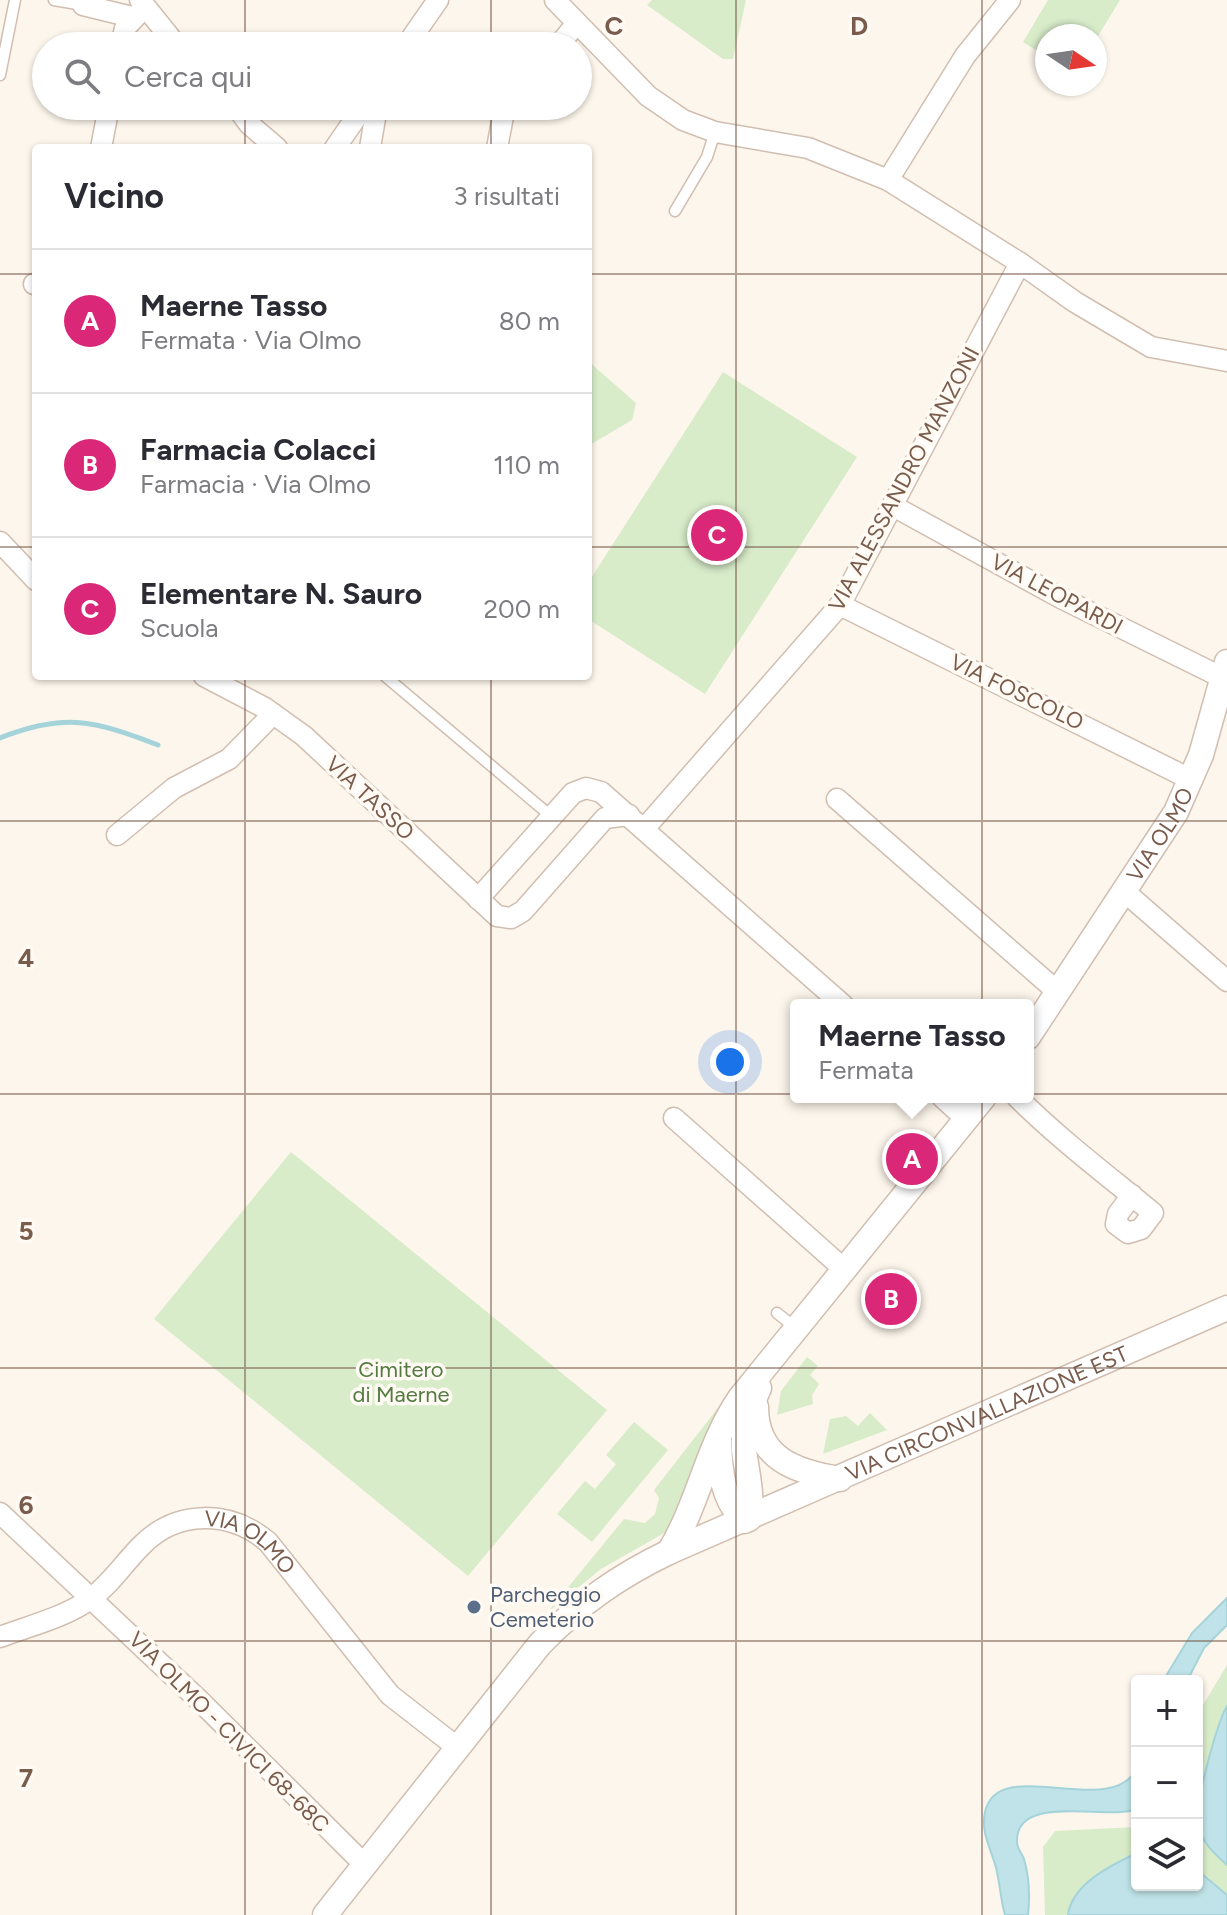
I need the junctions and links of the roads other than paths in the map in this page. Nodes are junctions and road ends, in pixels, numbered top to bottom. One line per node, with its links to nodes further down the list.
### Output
1 (15, 0): 14 (lane)
2 (54, 0): 5 (lane)
3 (438, 0): 10 (street)
4 (1010, 0): 26 (street)
5 (83, 5): 6 (street)
6 (139, 8): 8 (street); 9 (street)
7 (567, 8): 11 (street); 12 (street)
8 (128, 32)
9 (163, 32)
10 (416, 32)
11 (561, 32)
12 (589, 32)
13 (592, 35): 20 (street)
14 (0, 75)
15 (106, 120): 21 (street)
16 (246, 120): 22 (street)
17 (354, 120): 23 (street)
18 (375, 120): 24 (street)
19 (502, 120): 25 (street)
20 (715, 132): 26 (street); 27 (lane)
21 (102, 144)
22 (272, 144)
23 (338, 144)
24 (371, 144)
25 (498, 144)
26 (888, 180): 28 (street)
27 (675, 211)
28 (1020, 263): 29 (street); 30 (street, VIA ALESSANDRO MANZONI)
29 (1227, 361)
30 (893, 506): 33 (street, VIA ALESSANDRO MANZONI); 34 (street, VIA LEOPARDI)
31 (0, 542): 32 (street)
32 (32, 576)
33 (840, 605): 38 (street, VIA FOSCOLO); 41 (street, VIA ALESSANDRO MANZONI)
34 (1225, 670): 38 (street, VIA OLMO)
35 (212, 680): 37 (street, VIA TASSO)
36 (390, 680): 40 (lane)
37 (266, 709): 42 (street); 44 (street, VIA TASSO)
38 (1192, 780): 43 (street, VIA OLMO)
39 (837, 799): 46 (street)
40 (552, 817): 41 (street); 44 (street)
41 (637, 822): 44 (street, VIA TASSO); 47 (street)
42 (117, 835)
43 (1125, 892): 45 (street); 46 (street, VIA OLMO)
44 (478, 899)
45 (1227, 981)
46 (1059, 993): 48 (street, VIA OLMO)
47 (836, 999)
48 (1034, 1028)
49 (949, 1103): 53 (street)
50 (980, 1103): 53 (street)
51 (1023, 1103): 54 (street)
52 (674, 1118): 55 (street)
53 (967, 1120): 55 (street)
54 (1132, 1195)
55 (845, 1270): 58 (street)
56 (1227, 1308): 62 (street, VIA CIRCONVALLAZIONE EST)
57 (777, 1313): 58 (lane)
58 (798, 1329): 59 (street)
59 (767, 1367): 60 (street); 61 (street)
60 (756, 1395): 62 (street); 64 (street)
61 (719, 1430): 64 (street); 65 (street)
62 (840, 1479): 64 (street, VIA CIRCONVALLAZIONE EST)
63 (0, 1513): 66 (street, VIA OLMO - CIVICI 68-68C)
64 (746, 1520): 65 (street)
65 (669, 1552): 68 (street)
66 (92, 1598): 67 (street, VIA OLMO); 68 (street, VIA OLMO); 69 (street, VIA OLMO - CIVICI 68-68C)
67 (0, 1637)
68 (458, 1748): 69 (street)
69 (366, 1866): 70 (street)
70 (325, 1915)

